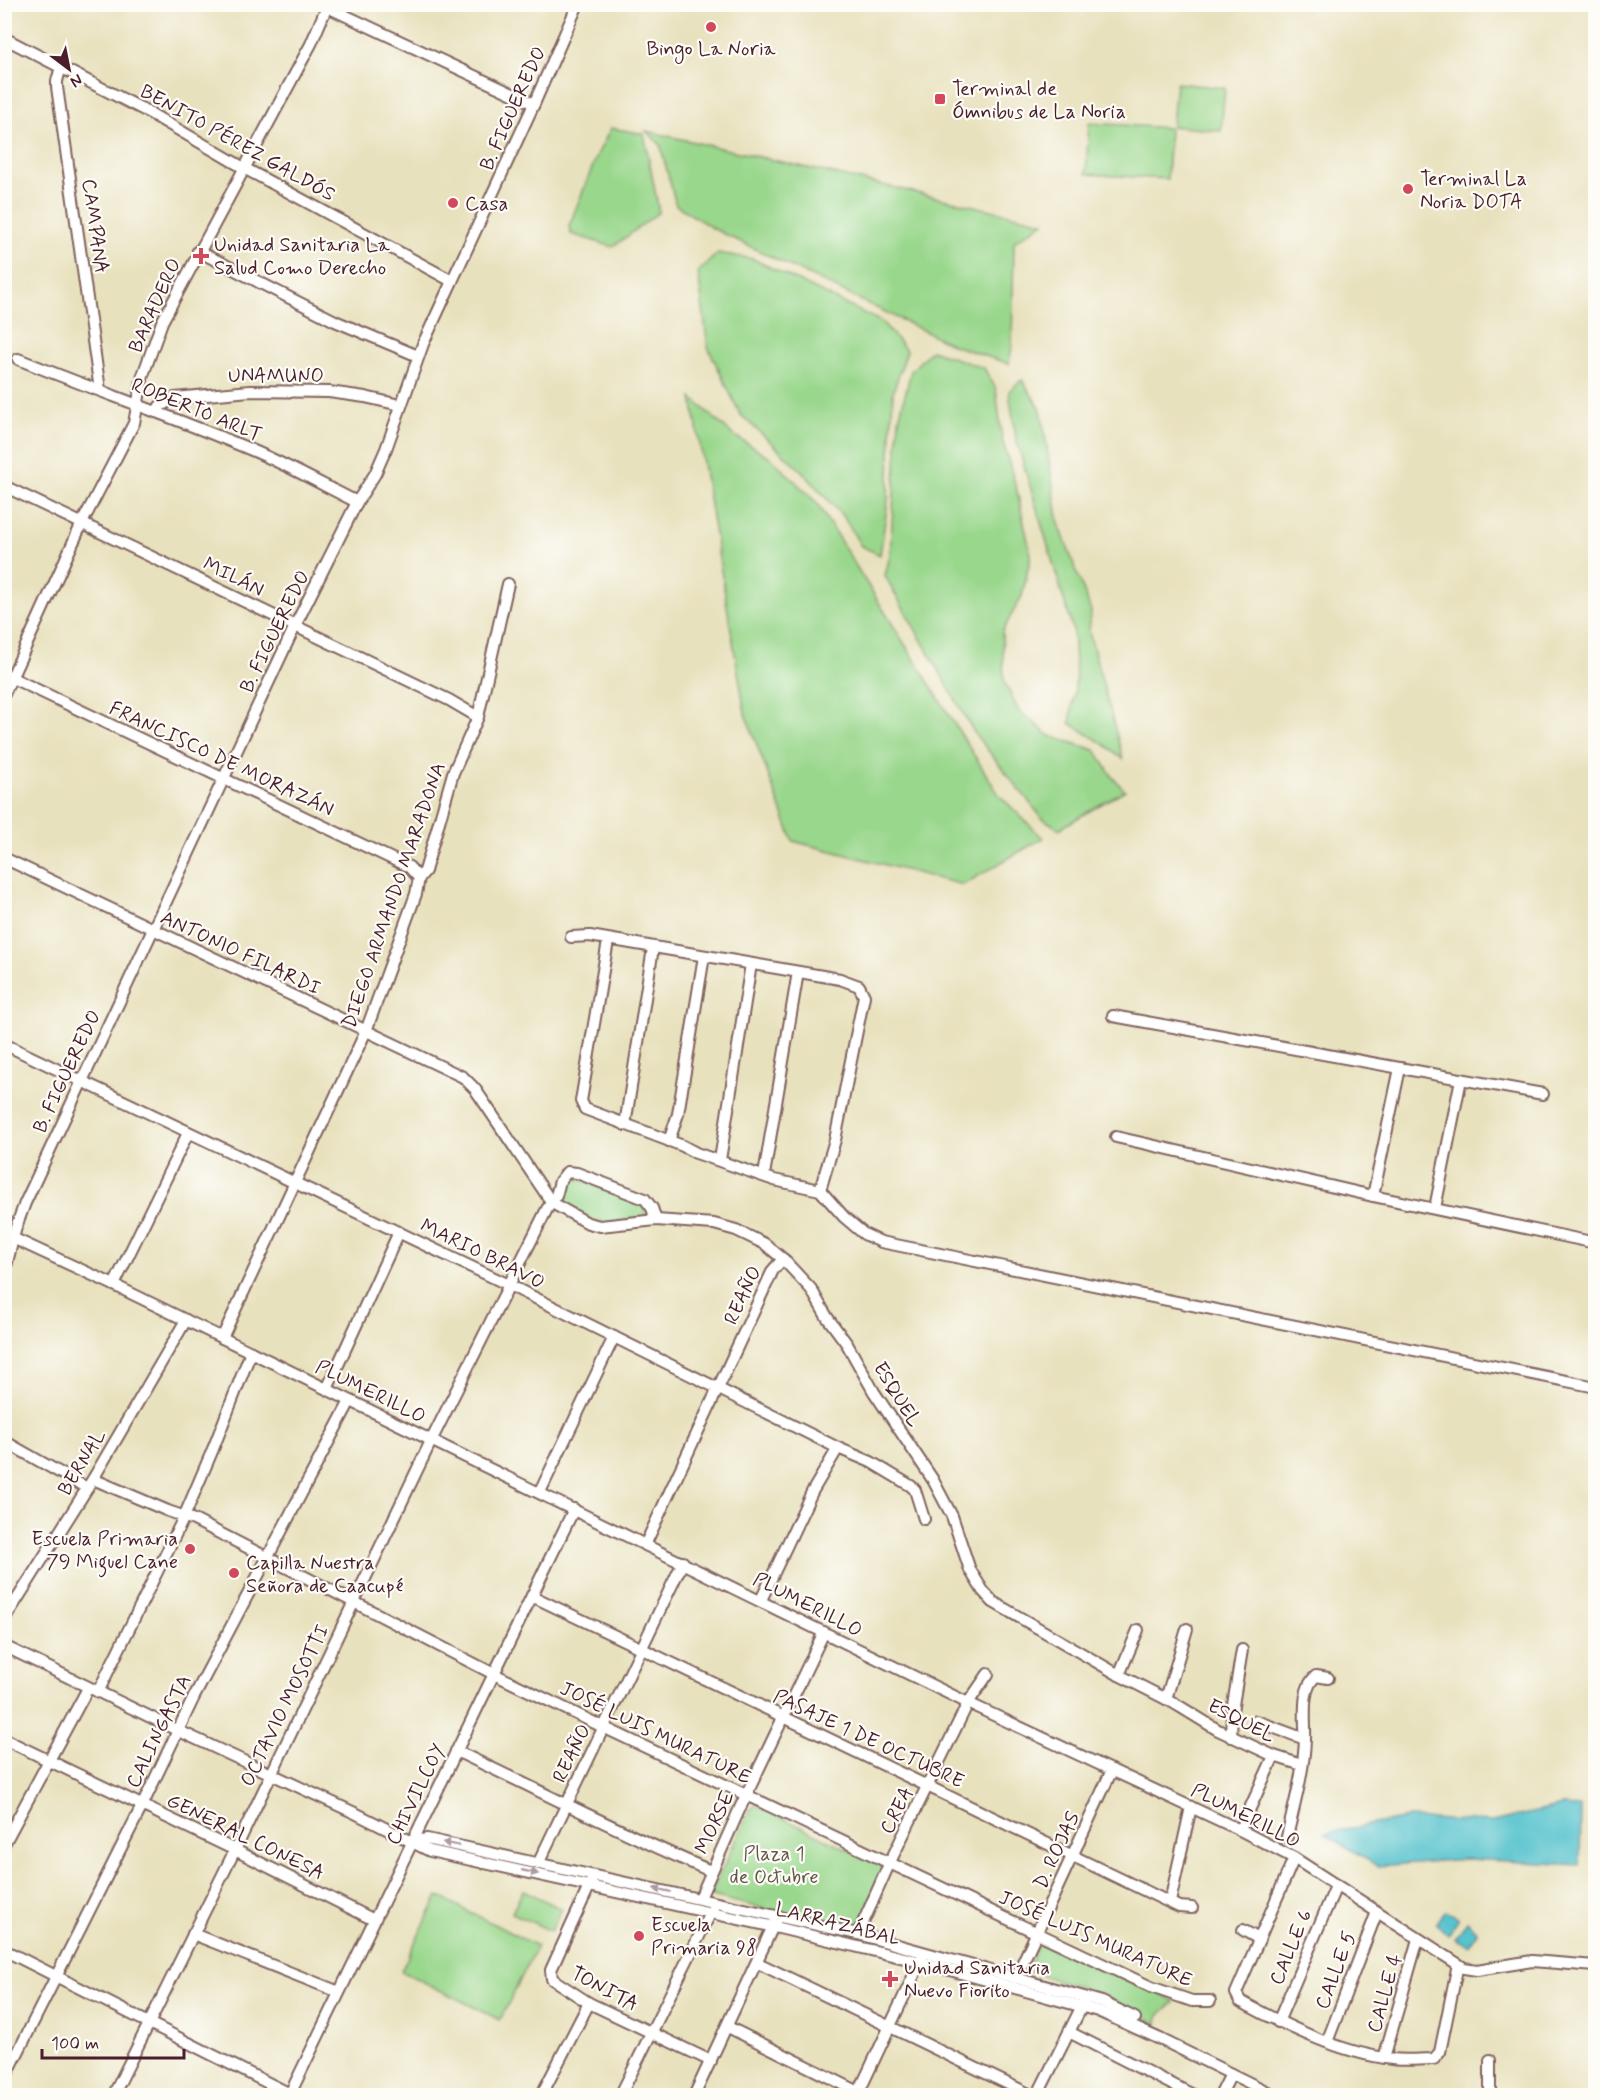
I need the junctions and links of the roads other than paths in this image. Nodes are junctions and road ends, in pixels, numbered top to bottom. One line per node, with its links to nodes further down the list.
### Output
1 (578, 4): 5 (street, B. FIGUEREDO)
2 (326, 5): 5 (street); 6 (street, BARADERO)
3 (4, 38): 4 (street, BENITO PÉREZ GALDÓS)
4 (61, 67): 6 (street, BENITO PÉREZ GALDÓS); 11 (street, CAMPANA)
5 (534, 104): 8 (street, B. FIGUEREDO)
6 (244, 168): 7 (street, BARADERO); 8 (street, BENITO PÉREZ GALDÓS)
7 (198, 251): 9 (street); 12 (street, BARADERO)
8 (452, 281): 9 (street, B. FIGUEREDO)
9 (418, 356): 13 (street, B. FIGUEREDO)
10 (18, 359): 11 (street, ROBERTO ARLT)
11 (100, 390): 12 (street, ROBERTO ARLT)
12 (138, 404): 14 (street, ROBERTO ARLT); 17 (street, BARADERO)
13 (400, 405): 14 (street, UNAMUNO); 16 (street, B. FIGUEREDO)
14 (156, 412): 16 (street, ROBERTO ARLT)
15 (4, 486): 17 (street, MILÁN)
16 (357, 502): 19 (street, B. FIGUEREDO)
17 (82, 523): 19 (street, MILÁN); 20 (street, BARADERO)
18 (508, 584): 22 (street, DIEGO ARMANDO MARADONA)
19 (295, 626): 22 (street, MILÁN); 23 (street, B. FIGUEREDO)
20 (8, 676): 21 (street, BARADERO); 23 (street, FRANCISCO DE MORAZÁN)
21 (4, 694)
22 (478, 717): 25 (street, DIEGO ARMANDO MARADONA)
23 (224, 778): 25 (street, FRANCISCO DE MORAZÁN); 26 (street, B. FIGUEREDO)
24 (4, 858): 26 (street, ANTONIO FILARDI)
25 (419, 878): 34 (street, DIEGO ARMANDO MARADONA)
26 (153, 930): 34 (street, ANTONIO FILARDI); 39 (street, B. FIGUEREDO)
27 (571, 937): 28 (street)
28 (608, 940): 29 (street); 41 (street)
29 (654, 948): 30 (street); 41 (street)
30 (704, 956): 31 (street); 44 (street)
31 (751, 964): 32 (street); 45 (street)
32 (798, 972): 46 (street); 48 (street)
33 (1113, 1016): 36 (street)
34 (366, 1031): 37 (street, ANTONIO FILARDI); 47 (street, DIEGO ARMANDO MARADONA)
35 (4, 1044): 39 (street, MARIO BRAVO)
36 (1400, 1068): 38 (street); 49 (street)
37 (462, 1077): 50 (street, ESQUEL)
38 (1461, 1079): 40 (street); 51 (street)
39 (81, 1081): 42 (street, MARIO BRAVO); 54 (street, B. FIGUEREDO)
40 (1542, 1094)
41 (625, 1125): 44 (street)
42 (188, 1133): 47 (street, MARIO BRAVO); 58 (street)
43 (1116, 1137): 49 (street)
44 (669, 1141): 45 (street)
45 (720, 1160): 46 (street)
46 (764, 1175): 48 (street)
47 (294, 1183): 53 (street, MARIO BRAVO); 62 (street, DIEGO ARMANDO MARADONA)
48 (820, 1190): 64 (street)
49 (1373, 1196): 51 (street)
50 (552, 1203): 52 (street, ESQUEL); 52 (street, OCTAVIO MOSOTTI); 59 (street, OCTAVIO MOSOTTI)
51 (1436, 1208): 55 (street)
52 (656, 1220): 56 (street, ESQUEL)
53 (399, 1232): 59 (street, MARIO BRAVO); 65 (street)
54 (9, 1236): 57 (street, B. FIGUEREDO); 58 (street, PLUMERILLO)
55 (1596, 1243)
56 (783, 1259): 66 (street, REAÑO); 91 (street, ESQUEL)
57 (4, 1274)
58 (114, 1285): 60 (street, PLUMERILLO)
59 (509, 1285): 61 (street, MARIO BRAVO); 69 (street, OCTAVIO MOSOTTI)
60 (186, 1320): 62 (street, PLUMERILLO); 71 (street, BERNAL)
61 (614, 1337): 66 (street, MARIO BRAVO); 72 (street)
62 (222, 1338): 63 (street, PLUMERILLO)
63 (251, 1352): 65 (street, PLUMERILLO); 74 (street)
64 (1596, 1387)
65 (327, 1389): 67 (street, PLUMERILLO)
66 (718, 1389): 70 (street, MARIO BRAVO); 76 (street, REAÑO)
67 (350, 1401): 69 (street, PLUMERILLO); 77 (street, CALINGASTA)
68 (4, 1441): 71 (street, JOSÉ LUIS MURATURE)
69 (431, 1441): 72 (street, PLUMERILLO); 81 (street, OCTAVIO MOSOTTI)
70 (838, 1448): 75 (street, MARIO BRAVO); 80 (street)
71 (90, 1483): 74 (street, JOSÉ LUIS MURATURE); 82 (street, BERNAL)
72 (540, 1492): 73 (street, PLUMERILLO)
73 (574, 1509): 76 (street, PLUMERILLO); 79 (street, CHIVILCOY)
74 (184, 1517): 77 (street, JOSÉ LUIS MURATURE); 93 (street)
75 (924, 1519)
76 (646, 1543): 78 (street, PLUMERILLO)
77 (267, 1558): 81 (street, JOSÉ LUIS MURATURE); 99 (street, CALINGASTA)
78 (683, 1562): 80 (street, PLUMERILLO); 87 (street, REAÑO)
79 (532, 1596): 87 (street, PASAJE 1 DE OCTUBRE); 89 (street, CHIVILCOY)
80 (760, 1600): 85 (street, PLUMERILLO)
81 (354, 1602): 89 (street, JOSÉ LUIS MURATURE); 108 (street, OCTAVIO MOSOTTI)
82 (4, 1620)
83 (1187, 1629): 94 (street)
84 (1138, 1630): 91 (street)
85 (824, 1632): 95 (street, PLUMERILLO); 96 (street, MORSE)
86 (4, 1647): 93 (street, LARRAZÁBAL)
87 (640, 1649): 96 (street, PASAJE 1 DE OCTUBRE); 98 (street, REAÑO)
88 (1242, 1650): 100 (street)
89 (494, 1674): 98 (street, JOSÉ LUIS MURATURE); 103 (street, CHIVILCOY)
90 (988, 1674): 95 (street, CREA)
91 (1119, 1675): 94 (street, ESQUEL)
92 (1328, 1678): 102 (street)
93 (93, 1690): 99 (street, LARRAZÁBAL); 105 (street)
94 (1166, 1699): 100 (street, ESQUEL)
95 (968, 1703): 107 (street, PLUMERILLO); 109 (street, CREA)
96 (784, 1717): 109 (street, PASAJE 1 DE OCTUBRE); 110 (street, MORSE)
97 (1256, 1721): 102 (street)
98 (603, 1727): 110 (street, JOSÉ LUIS MURATURE); 111 (street, REAÑO)
99 (177, 1730): 108 (street, LARRAZÁBAL); 112 (street, CALINGASTA)
100 (1231, 1737): 104 (street, ESQUEL)
101 (4, 1739): 105 (street, GENERAL CONESA)
102 (1305, 1739): 106 (street)
103 (456, 1751): 111 (street); 116 (street, CHIVILCOY)
104 (1274, 1756): 106 (street, ESQUEL); 114 (street)
105 (48, 1761): 112 (street, GENERAL CONESA); 117 (street)
106 (1302, 1765): 115 (street)
107 (1112, 1770): 113 (street, PLUMERILLO); 119 (street, D. ROJAS)
108 (270, 1774): 116 (street, LARRAZÁBAL); 118 (street, OCTAVIO MOSOTTI)
109 (928, 1786): 119 (street, PASAJE 1 DE OCTUBRE); 121 (street, CREA)
110 (746, 1796): 121 (street, JOSÉ LUIS MURATURE); 123 (street, MORSE)
111 (566, 1803): 122 (street, REAÑO); 123 (street)
112 (142, 1806): 118 (street, GENERAL CONESA); 144 (street, CALINGASTA)
113 (1191, 1807): 114 (street, PLUMERILLO); 127 (street)
114 (1240, 1830): 120 (street, PLUMERILLO)
115 (1287, 1837)
116 (412, 1842): 122 (street, LARRAZÁBAL, one-way to 116); 124 (street, LARRAZÁBAL, one-way to 124); 131 (street, CHIVILCOY)
117 (4, 1844)
118 (235, 1850): 131 (street, GENERAL CONESA); 135 (street, OCTAVIO MOSOTTI)
119 (1074, 1855): 127 (street, PASAJE 1 DE OCTUBRE); 134 (street, D. ROJAS)
120 (1294, 1858): 125 (street, PLUMERILLO); 137 (street)
121 (890, 1862): 134 (street, JOSÉ LUIS MURATURE); 136 (street, CREA)
122 (538, 1864): 124 (street, LARRAZÁBAL)
123 (711, 1871): 126 (street, MORSE)
124 (592, 1881): 126 (street, LARRAZÁBAL, one-way to 124); 128 (street, LARRAZÁBAL); 149 (street, TONITA)
125 (1336, 1886): 130 (street, PLUMERILLO); 152 (street, CALLE 6)
126 (700, 1898): 128 (street, LARRAZÁBAL)
127 (1170, 1902): 129 (street, PASAJE 1 DE OCTUBRE)
128 (714, 1907): 132 (street, LARRAZÁBAL); 155 (street)
129 (1192, 1908)
130 (1377, 1912): 138 (street, PLUMERILLO); 157 (street, CALLE 5)
131 (374, 1920): 146 (street, CHIVILCOY)
132 (776, 1921): 136 (street, LARRAZÁBAL); 140 (street, LARRAZÁBAL); 141 (street)
133 (1243, 1930): 137 (street)
134 (1036, 1933): 145 (street, D. ROJAS); 147 (street, JOSÉ LUIS MURATURE)
135 (193, 1934): 146 (street); 151 (street, OCTAVIO MOSOTTI)
136 (858, 1934): 140 (street, LARRAZÁBAL)
137 (1259, 1939): 152 (street)
138 (1418, 1939): 142 (street, PLUMERILLO); 158 (street, CALLE 4)
139 (4, 1950): 144 (street)
140 (923, 1957): 145 (street, LARRAZÁBAL); 148 (street, LARRAZÁBAL); 154 (street)
141 (758, 1963): 153 (street); 154 (street)
142 (1458, 1964): 143 (street, PLUMERILLO); 158 (street)
143 (1596, 1966)
144 (57, 1977): 151 (street); 162 (street, CALINGASTA)
145 (1017, 1977): 148 (street, LARRAZÁBAL)
146 (339, 1992): 164 (street, CHIVILCOY)
147 (1210, 2001)
148 (1083, 2002): 150 (street, LARRAZÁBAL); 156 (street); 161 (street, LARRAZÁBAL)
149 (589, 2003): 155 (street, TONITA); 167 (street)
150 (1135, 2018)
151 (149, 2021): 164 (street); 166 (street, OCTAVIO MOSOTTI)
152 (1278, 2022): 157 (street)
153 (728, 2026): 160 (street); 163 (street)
154 (890, 2027): 163 (street); 169 (street)
155 (651, 2032): 160 (street, TONITA); 168 (street)
156 (1069, 2032): 169 (street); 170 (street)
157 (1327, 2042): 158 (street)
158 (1384, 2058)
159 (1490, 2060): 173 (street)
160 (711, 2061): 165 (street)
161 (1231, 2074): 171 (street); 172 (street, LARRAZÁBAL)
162 (4, 2080)
163 (861, 2094)
164 (289, 2095)
165 (696, 2095)
166 (113, 2096)
167 (541, 2096)
168 (620, 2096)
169 (1035, 2096)
170 (1196, 2096)
171 (1220, 2096)
172 (1276, 2096)
173 (1490, 2096)

